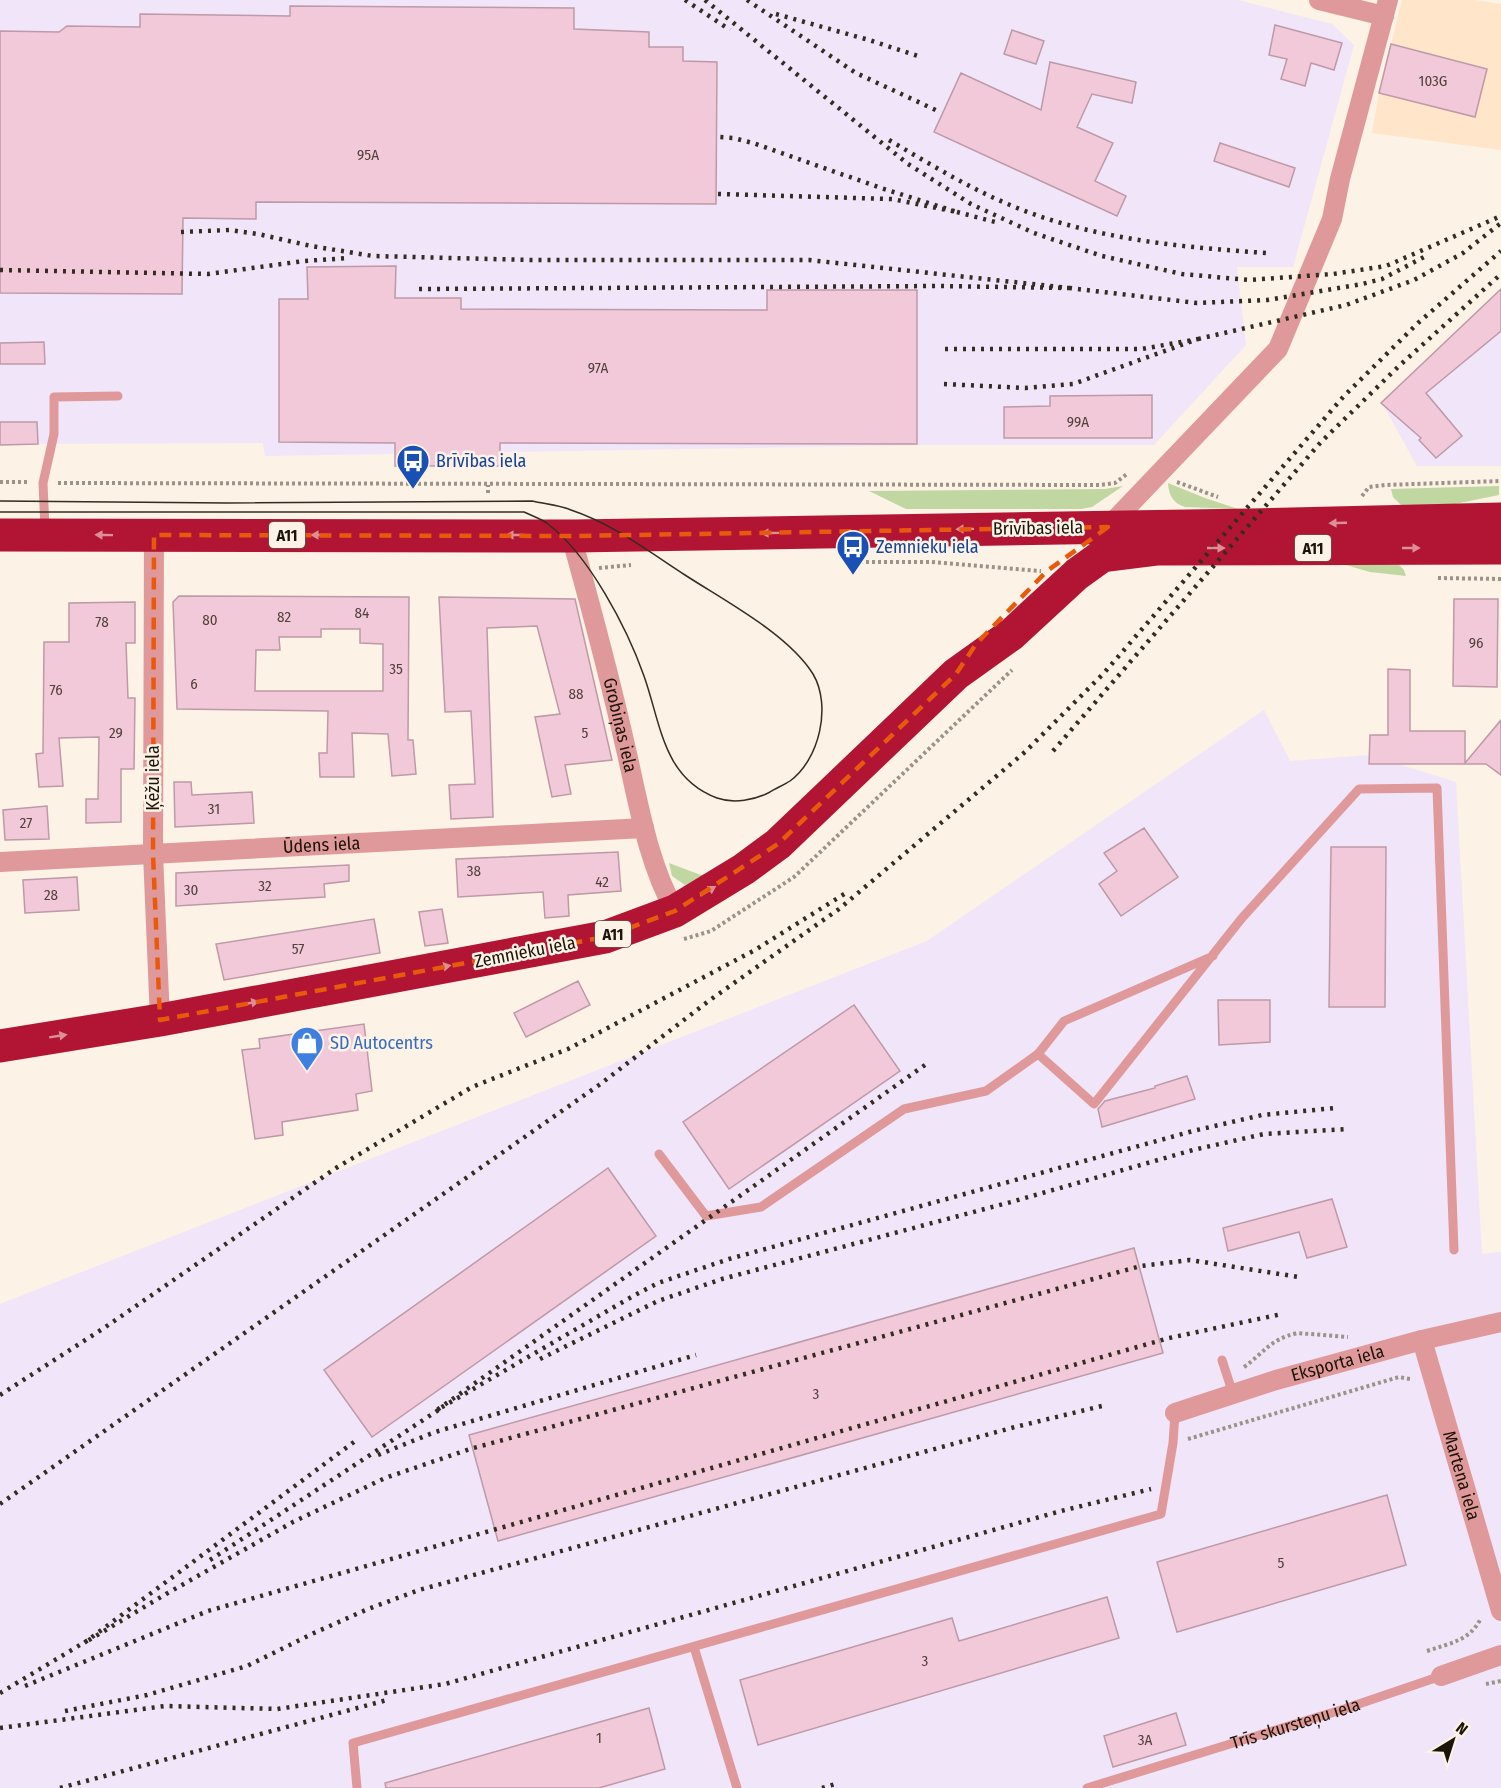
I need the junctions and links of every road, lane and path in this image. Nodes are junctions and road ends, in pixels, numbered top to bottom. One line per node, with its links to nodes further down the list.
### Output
1 (1319, 0): 2 (street)
2 (1386, 8): 4 (street)
3 (118, 396): 7 (lane)
4 (1157, 474): 8 (path); 10 (path); 17 (street)
5 (1501, 481): 11 (path)
6 (0, 482): 7 (path)
7 (43, 483): 8 (path); 13 (lane)
8 (488, 485): 9 (path)
9 (488, 493)
10 (1228, 500)
11 (1356, 502)
12 (1501, 519): 17 (highway, Brīvības iela / A11, one-way to 17)
13 (45, 534): 14 (highway, Brīvības iela / A11); 15 (highway, Brīvības iela / A11, one-way to 13)
14 (0, 535)
15 (154, 535): 16 (highway, Brīvības iela / A11, one-way to 15); 26 (street, Ķēžu iela)
16 (574, 536): 17 (highway, Brīvības iela / A11, one-way to 16); 22 (street, Grobiņas iela)
17 (1113, 540): 18 (highway, Brīvības iela / A11, one-way to 18); 21 (highway); 24 (highway, Zemnieku iela / A11)
18 (1501, 548)
19 (850, 562): 21 (path)
20 (632, 565): 22 (path)
21 (1047, 571): 24 (highway)
22 (581, 572): 25 (street, Grobiņas iela)
23 (1019, 664): 28 (path)
24 (956, 674): 28 (highway, Zemnieku iela / A11, one-way to 24)
25 (644, 828): 26 (street, Ūdens iela); 28 (street, Grobiņas iela)
26 (153, 854): 27 (street, Ūdens iela); 30 (street, Ķēžu iela)
27 (0, 862)
28 (678, 925): 30 (highway, Zemnieku iela / A11, one-way to 28)
29 (1213, 956): 32 (lane); 32 (lane); 34 (lane)
30 (160, 1020): 31 (highway, Zemnieku iela / A11, one-way to 30)
31 (0, 1046)
32 (1038, 1054): 33 (lane)
33 (659, 1154)
34 (1454, 1250)
35 (1501, 1322): 36 (street, Eksporta iela)
36 (1422, 1340): 39 (street, Eksporta iela); 42 (street, Martena iela)
37 (1222, 1360): 39 (lane)
38 (1417, 1386): 41 (path)
39 (1233, 1394): 40 (street, Eksporta iela)
40 (1175, 1413): 41 (lane)
41 (1173, 1443): 43 (lane)
42 (1492, 1613): 44 (path)
43 (694, 1647): 47 (lane); 48 (lane)
44 (1427, 1651)
45 (1501, 1655): 46 (street, Trīs skursteņu iela)
46 (1441, 1676): 49 (lane, Trīs skursteņu iela)
47 (357, 1788)
48 (737, 1788)
49 (1087, 1788)

